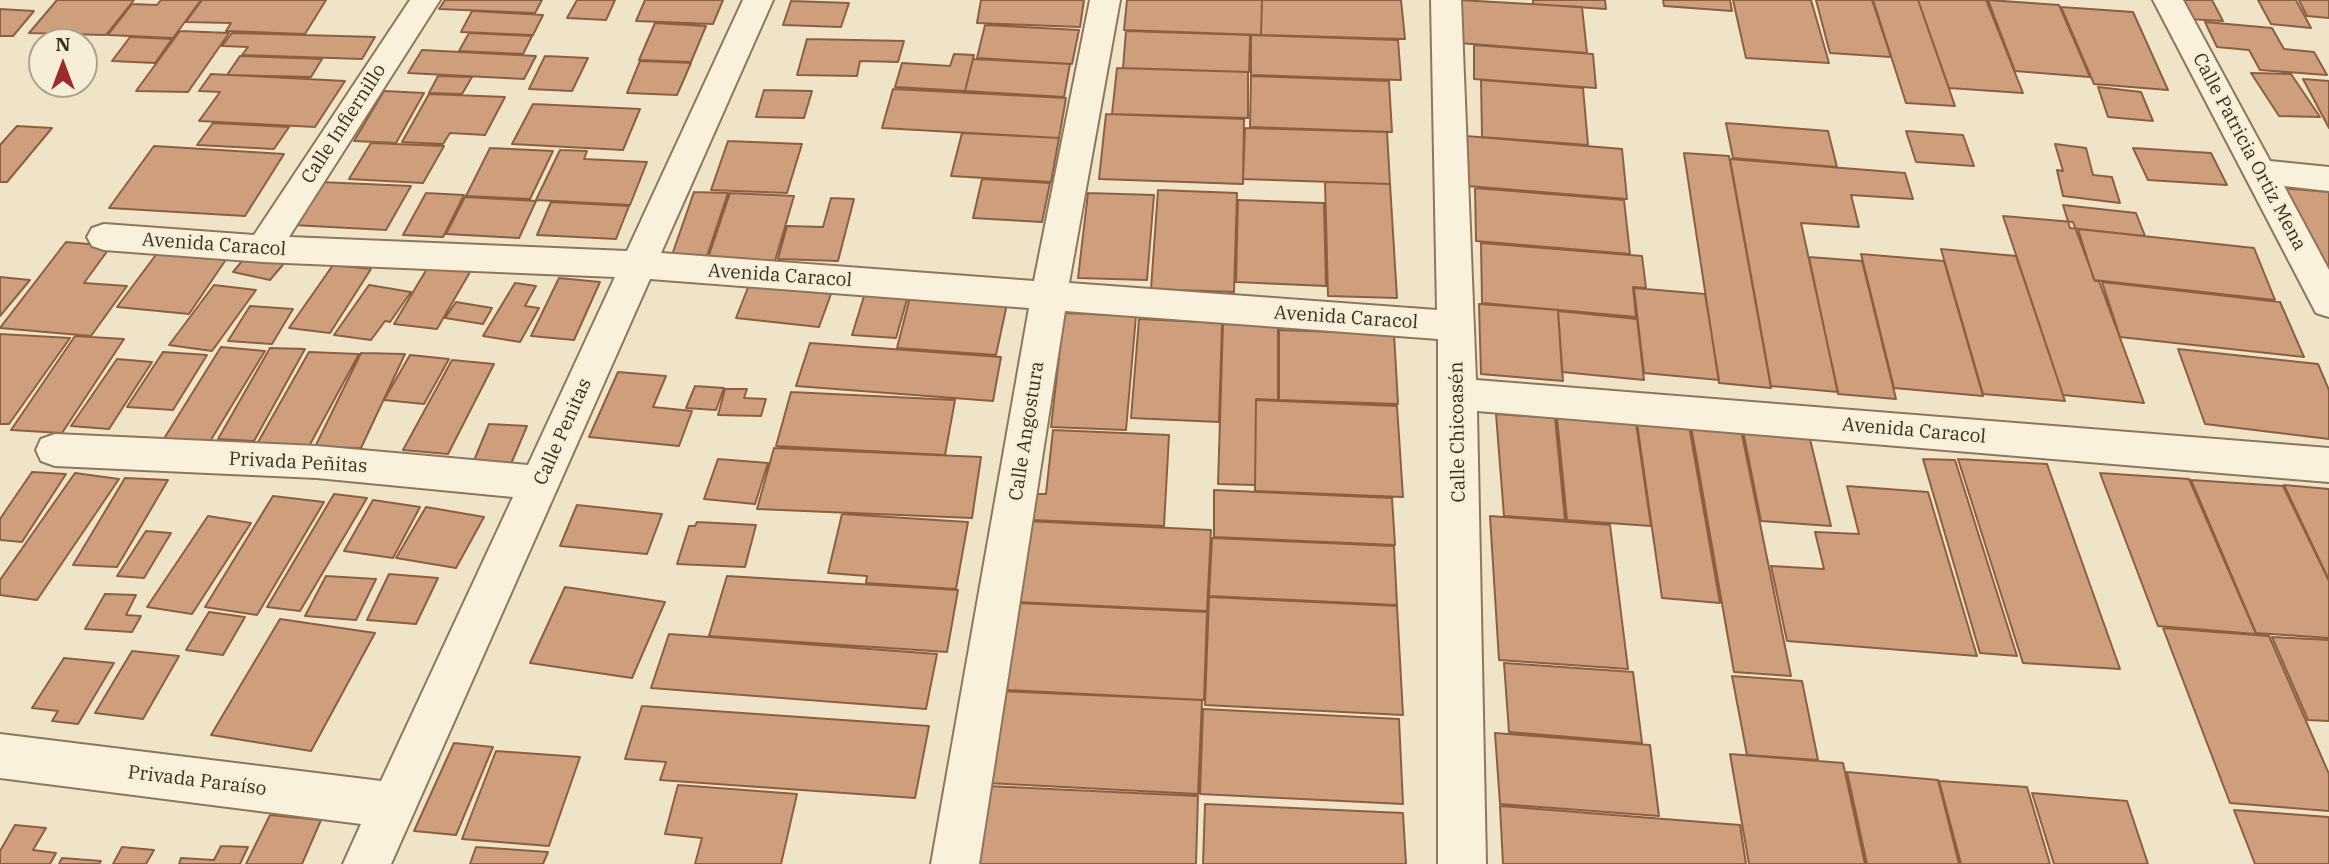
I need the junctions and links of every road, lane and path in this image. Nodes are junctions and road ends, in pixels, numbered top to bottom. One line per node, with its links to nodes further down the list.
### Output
1 (425, 0): 9 (street, Calle Infiernillo)
2 (758, 0): 10 (street, Calle Penitas)
3 (1105, 0): 11 (street, Calle Angostura)
4 (1446, 0): 13 (street, Calle Chicoasén)
5 (2168, 0): 6 (street, Calle Patricia Ortiz Mena)
6 (2260, 172): 7 (street); 12 (street, Calle Patricia Ortiz Mena)
7 (2329, 179)
8 (104, 237): 9 (street, Avenida Caracol)
9 (263, 249): 10 (street, Avenida Caracol)
10 (639, 265): 11 (street, Avenida Caracol); 17 (street, Calle Penitas)
11 (1049, 296): 13 (street, Avenida Caracol); 21 (street, Calle Angostura)
12 (2329, 303)
13 (1456, 326): 14 (street, Calle Chicoasén)
14 (1458, 394): 16 (street, Avenida Caracol); 22 (street, Calle Chicoasén)
15 (55, 450): 17 (street, Privada Peñitas)
16 (2329, 465)
17 (540, 483): 19 (street, Calle Penitas)
18 (0, 756): 19 (street, Privada Paraíso)
19 (395, 805): 20 (street, Calle Penitas)
20 (367, 864)
21 (956, 864)
22 (1462, 864)

